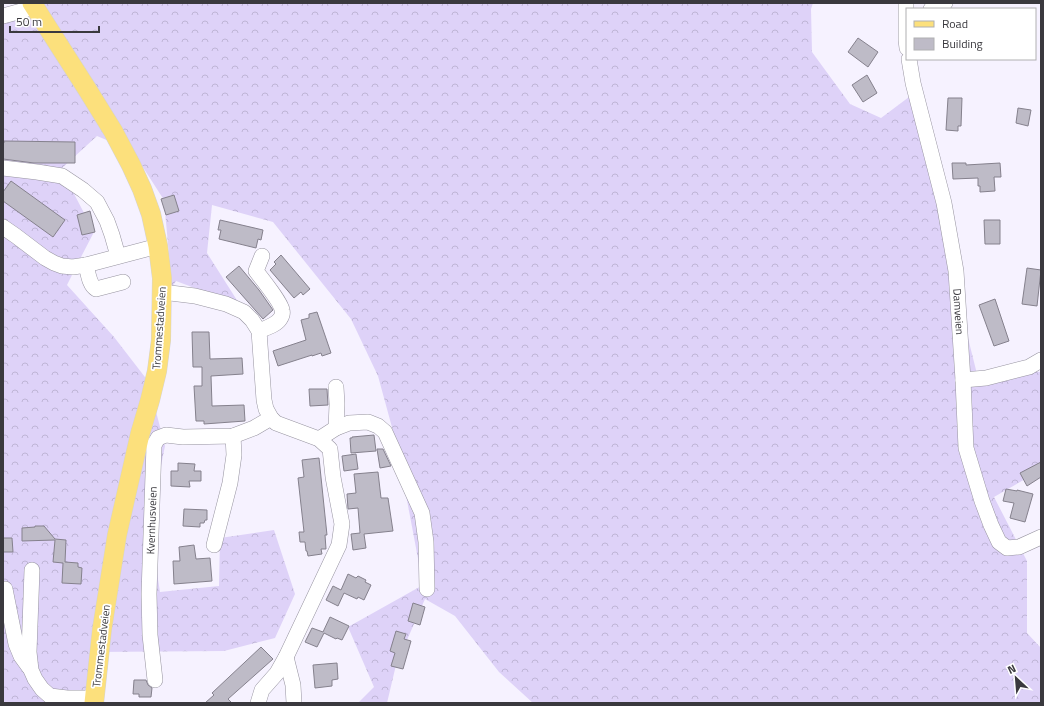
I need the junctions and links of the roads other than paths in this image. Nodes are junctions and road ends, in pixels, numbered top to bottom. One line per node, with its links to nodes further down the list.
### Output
1 (945, 3): 3 (street)
2 (32, 4): 5 (street); 10 (main road, Trommestadveien)
3 (933, 8)
4 (906, 11): 6 (street)
5 (3, 16)
6 (906, 40)
7 (909, 60): 18 (street, Damveien)
8 (3, 168): 11 (street)
9 (3, 228): 13 (street)
10 (158, 246): 11 (street); 15 (main road, Trommestadveien)
11 (118, 256): 13 (street)
12 (262, 256): 16 (street)
13 (86, 265): 14 (street)
14 (123, 282)
15 (162, 292): 16 (street); 33 (main road, Trommestadveien)
16 (259, 331): 20 (street)
17 (1041, 360): 18 (street)
18 (963, 380): 24 (street, Damveien)
19 (336, 386): 21 (street)
20 (271, 418): 22 (street, Kvernhusveien); 23 (street)
21 (336, 428): 23 (street); 27 (street)
22 (233, 436): 25 (street); 31 (street, Kvernhusveien)
23 (319, 439): 29 (street)
24 (1041, 537)
25 (214, 545)
26 (32, 570): 30 (street)
27 (427, 588)
28 (5, 589): 30 (street)
29 (286, 657): 34 (street); 35 (street)
30 (31, 670): 32 (street)
31 (155, 680)
32 (50, 699): 33 (street)
33 (94, 701)
34 (258, 703)
35 (294, 703)

